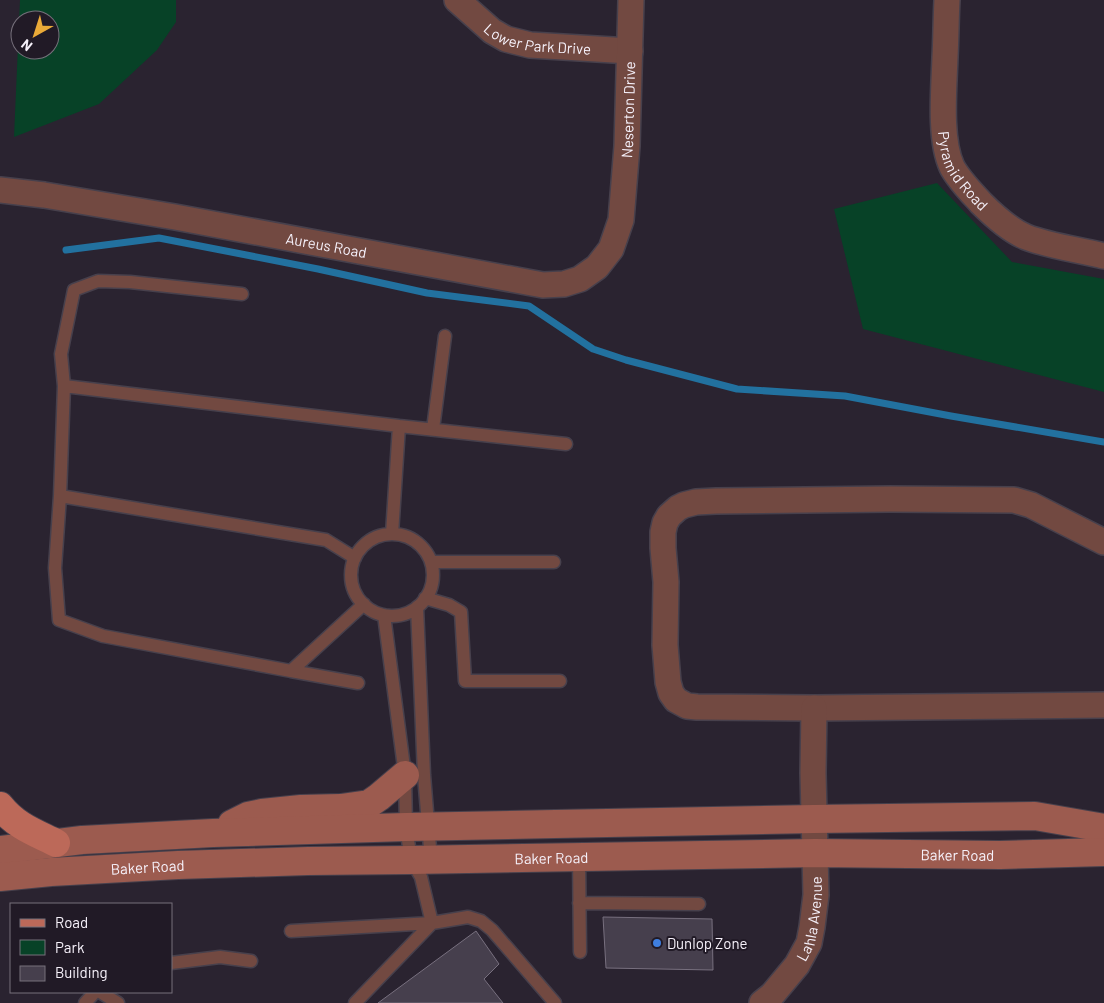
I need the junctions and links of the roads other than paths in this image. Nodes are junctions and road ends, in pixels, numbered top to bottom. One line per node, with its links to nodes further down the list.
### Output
1 (457, 0): 4 (street, Lower Park Drive)
2 (631, 0): 4 (street, Neserton Drive)
3 (947, 0): 7 (street, Pyramid Road)
4 (630, 51): 6 (street, Neserton Drive)
5 (0, 190): 6 (street, Aureus Road)
6 (620, 220)
7 (1104, 256)
8 (242, 294): 10 (lane)
9 (445, 336): 12 (lane)
10 (64, 386): 11 (lane); 14 (lane)
11 (399, 426): 12 (lane); 15 (lane)
12 (433, 429): 13 (lane)
13 (566, 444)
14 (60, 496): 17 (lane); 23 (lane)
15 (392, 534): 17 (lane); 18 (lane)
16 (1104, 542): 27 (street)
17 (355, 558): 21 (lane)
18 (431, 562): 19 (lane); 20 (lane)
19 (554, 562)
20 (421, 603): 22 (lane); 24 (lane); 31 (lane)
21 (364, 604): 22 (lane); 23 (lane)
22 (384, 615): 28 (lane)
23 (291, 671): 25 (lane)
24 (560, 681)
25 (358, 683)
26 (1104, 705): 27 (street)
27 (814, 708): 30 (street)
28 (405, 775): 31 (lane); 33 (main road)
29 (0, 806): 34 (main road)
30 (814, 819): 31 (main road, Baker Road); 32 (main road, Baker Road); 37 (street, Lahla Avenue)
31 (417, 827): 33 (main road, Baker Road); 39 (lane); 39 (lane)
32 (1104, 828)
33 (213, 833): 34 (main road, Baker Road)
34 (56, 842): 35 (main road, Baker Road)
35 (0, 850)
36 (1104, 852): 37 (main road, Baker Road)
37 (815, 853): 38 (main road, Baker Road); 54 (street, Lahla Avenue)
38 (579, 857): 39 (main road, Baker Road); 41 (lane)
39 (421, 865): 40 (main road, Baker Road); 43 (lane)
40 (0, 877)
41 (579, 903): 42 (lane); 45 (lane)
42 (699, 904)
43 (432, 923): 44 (lane); 52 (lane); 53 (lane)
44 (291, 931)
45 (580, 952)
46 (251, 961): 47 (lane)
47 (172, 963)
48 (94, 993): 50 (lane)
49 (102, 993): 51 (lane)
50 (85, 1003)
51 (118, 1003)
52 (355, 1003)
53 (555, 1003)
54 (762, 1003)

